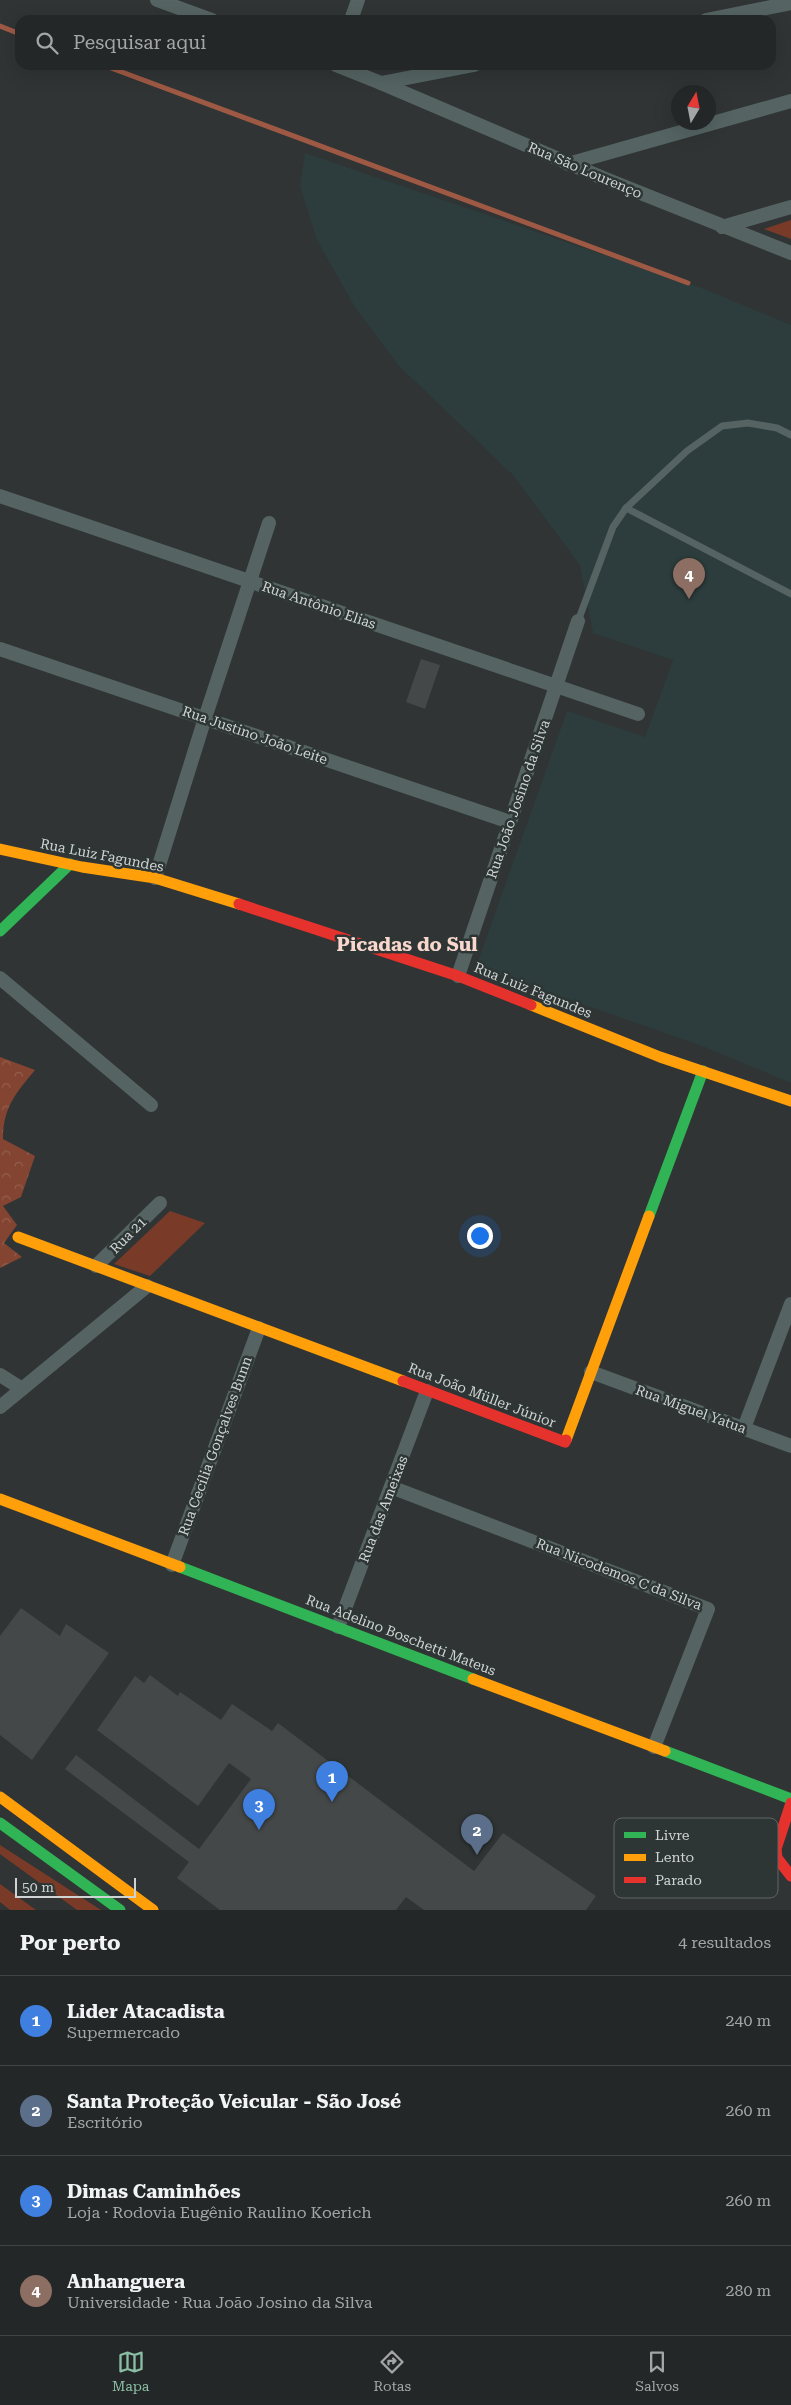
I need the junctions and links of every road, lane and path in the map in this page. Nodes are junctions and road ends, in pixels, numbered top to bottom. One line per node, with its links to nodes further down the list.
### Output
1 (157, 0): 4 (street)
2 (358, 0): 5 (street)
3 (791, 3): 6 (street)
4 (198, 15)
5 (353, 15)
6 (731, 15)
7 (348, 70): 9 (street, Rua São Lourenço)
8 (448, 70): 9 (street)
9 (380, 83): 11 (street, Rua São Lourenço)
10 (791, 101): 11 (street)
11 (568, 164): 13 (street, Rua São Lourenço)
12 (791, 207): 13 (street)
13 (722, 227): 14 (street, Rua São Lourenço)
14 (791, 253)
15 (791, 434): 17 (lane)
16 (0, 496): 19 (street, Rua Antônio Elias)
17 (626, 508): 20 (lane); 21 (lane)
18 (269, 523): 19 (street)
19 (250, 582): 23 (street, Rua Antônio Elias); 25 (street)
20 (791, 594)
21 (578, 621): 23 (street, Rua João Josino da Silva)
22 (0, 649): 25 (street, Rua Justino João Leite)
23 (556, 686): 24 (street, Rua Antônio Elias); 26 (street, Rua João Josino da Silva)
24 (638, 714)
25 (205, 718): 26 (street, Rua Justino João Leite); 29 (street)
26 (510, 822): 31 (street, Rua João Josino da Silva)
27 (0, 849): 28 (street, Rua Luiz Fagundes)
28 (70, 864): 29 (street, Rua Luiz Fagundes); 30 (street)
29 (155, 878): 31 (street, Rua Luiz Fagundes)
30 (0, 931)
31 (458, 976): 33 (street, Rua Luiz Fagundes)
32 (0, 978): 35 (street)
33 (703, 1071): 34 (street, Rua Luiz Fagundes); 42 (street, Rua João Müller Júnior)
34 (791, 1101)
35 (151, 1105)
36 (160, 1203): 38 (street, Rua 21)
37 (18, 1237): 38 (street, Rua João Müller Júnior)
38 (96, 1266): 39 (street, Rua João Müller Júnior)
39 (147, 1286): 41 (street, Rua João Müller Júnior); 44 (street)
40 (791, 1304): 47 (street)
41 (259, 1328): 45 (street, Rua João Müller Júnior); 51 (street, Rua Cecília Gonçalves Bunn)
42 (591, 1372): 45 (street, Rua João Müller Júnior); 47 (street, Rua Miguel Yatua)
43 (0, 1375): 44 (street)
44 (22, 1389): 46 (street)
45 (427, 1391): 49 (street, Rua das Ameixas)
46 (0, 1407)
47 (744, 1428): 48 (street, Rua Miguel Yatua)
48 (791, 1446)
49 (391, 1486): 52 (street, Rua das Ameixas); 53 (street, Rua Nicodemos C da Silva)
50 (0, 1499): 51 (street, Rua Adelino Boschetti Mateus)
51 (172, 1565): 52 (street, Rua Adelino Boschetti Mateus)
52 (338, 1627): 53 (street, Rua Adelino Boschetti Mateus)
53 (654, 1747): 55 (street, Rua Adelino Boschetti Mateus)
54 (0, 1797): 61 (street)
55 (791, 1801): 57 (street)
56 (0, 1822): 60 (street)
57 (778, 1843)
58 (778, 1859): 59 (street)
59 (791, 1876)
60 (120, 1910)
61 (153, 1910)

